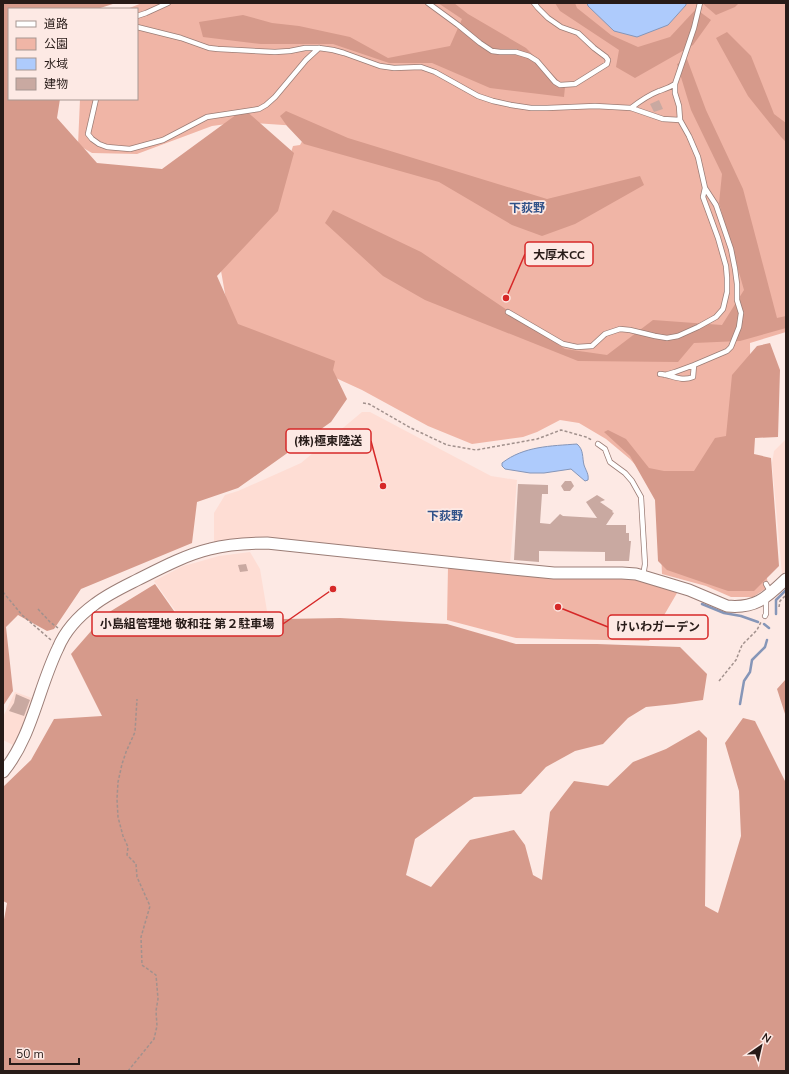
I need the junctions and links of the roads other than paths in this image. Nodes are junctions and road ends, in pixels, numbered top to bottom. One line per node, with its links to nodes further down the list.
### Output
1 (168, 3): 5 (lane)
2 (428, 3): 3 (lane)
3 (534, 3)
4 (700, 3): 8 (lane)
5 (138, 16)
6 (138, 27): 7 (lane)
7 (319, 48): 9 (lane); 10 (lane)
8 (674, 84): 10 (lane); 11 (lane)
9 (96, 100)
10 (631, 108): 11 (lane)
11 (680, 120): 12 (lane)
12 (705, 188): 13 (lane); 14 (lane)
13 (508, 312)
14 (694, 364): 14 (lane)
15 (598, 444): 16 (lane)
16 (643, 576): 18 (street); 20 (street)
17 (786, 579): 18 (street)
18 (768, 592): 19 (lane)
19 (765, 616)
20 (3, 772)

